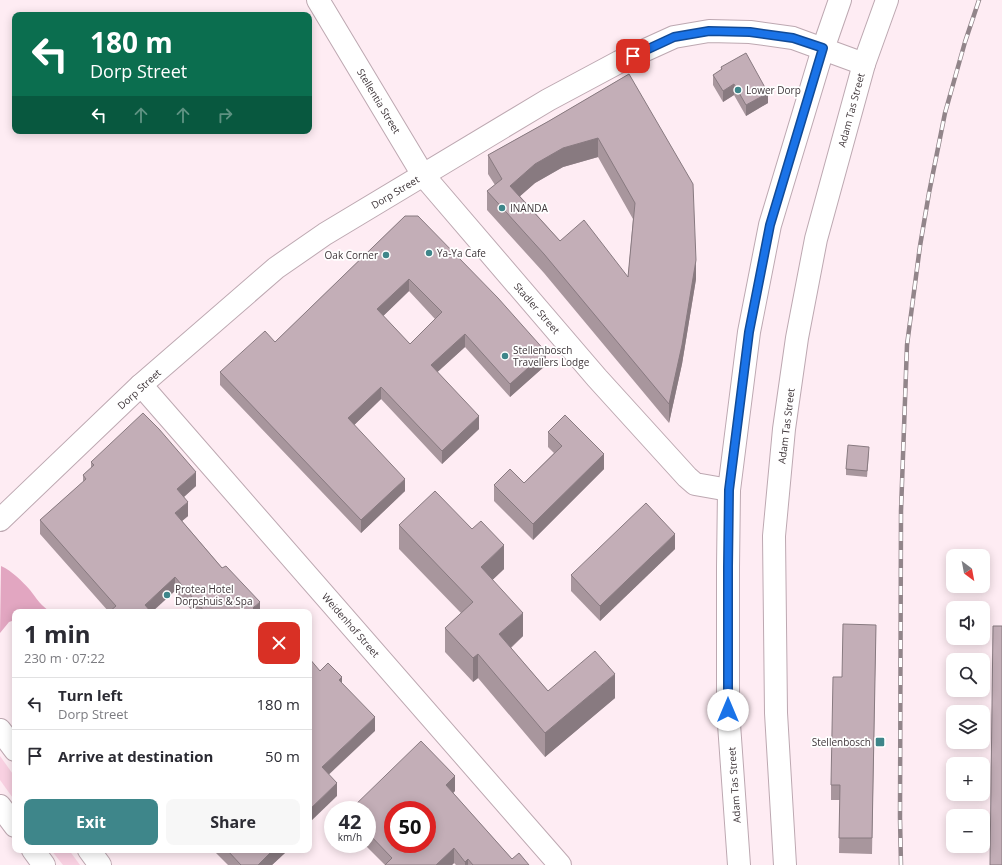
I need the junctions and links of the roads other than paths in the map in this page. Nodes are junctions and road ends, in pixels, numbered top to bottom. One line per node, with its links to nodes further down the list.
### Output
1 (318, 0): 6 (street, Stellentia Street)
2 (840, 0): 4 (street, Adam Tas Street)
3 (887, 0): 5 (street, Adam Tas Street)
4 (823, 48): 5 (street, Dorp Street); 6 (street, Dorp Street); 8 (street, Adam Tas Street)
5 (864, 64): 20 (street, Adam Tas Street)
6 (423, 175): 7 (street, Dorp Street); 8 (street, Stadler Street)
7 (141, 385): 9 (street, Dorp Street); 18 (street, Weidenhof Street)
8 (729, 490): 19 (street, Adam Tas Street)
9 (0, 520)
10 (0, 730): 11 (street)
11 (12, 746)
12 (0, 806): 13 (street)
13 (12, 822)
14 (35, 853): 16 (street)
15 (91, 853): 17 (street)
16 (44, 865)
17 (100, 865)
18 (560, 865)
19 (739, 865)
20 (785, 865)

